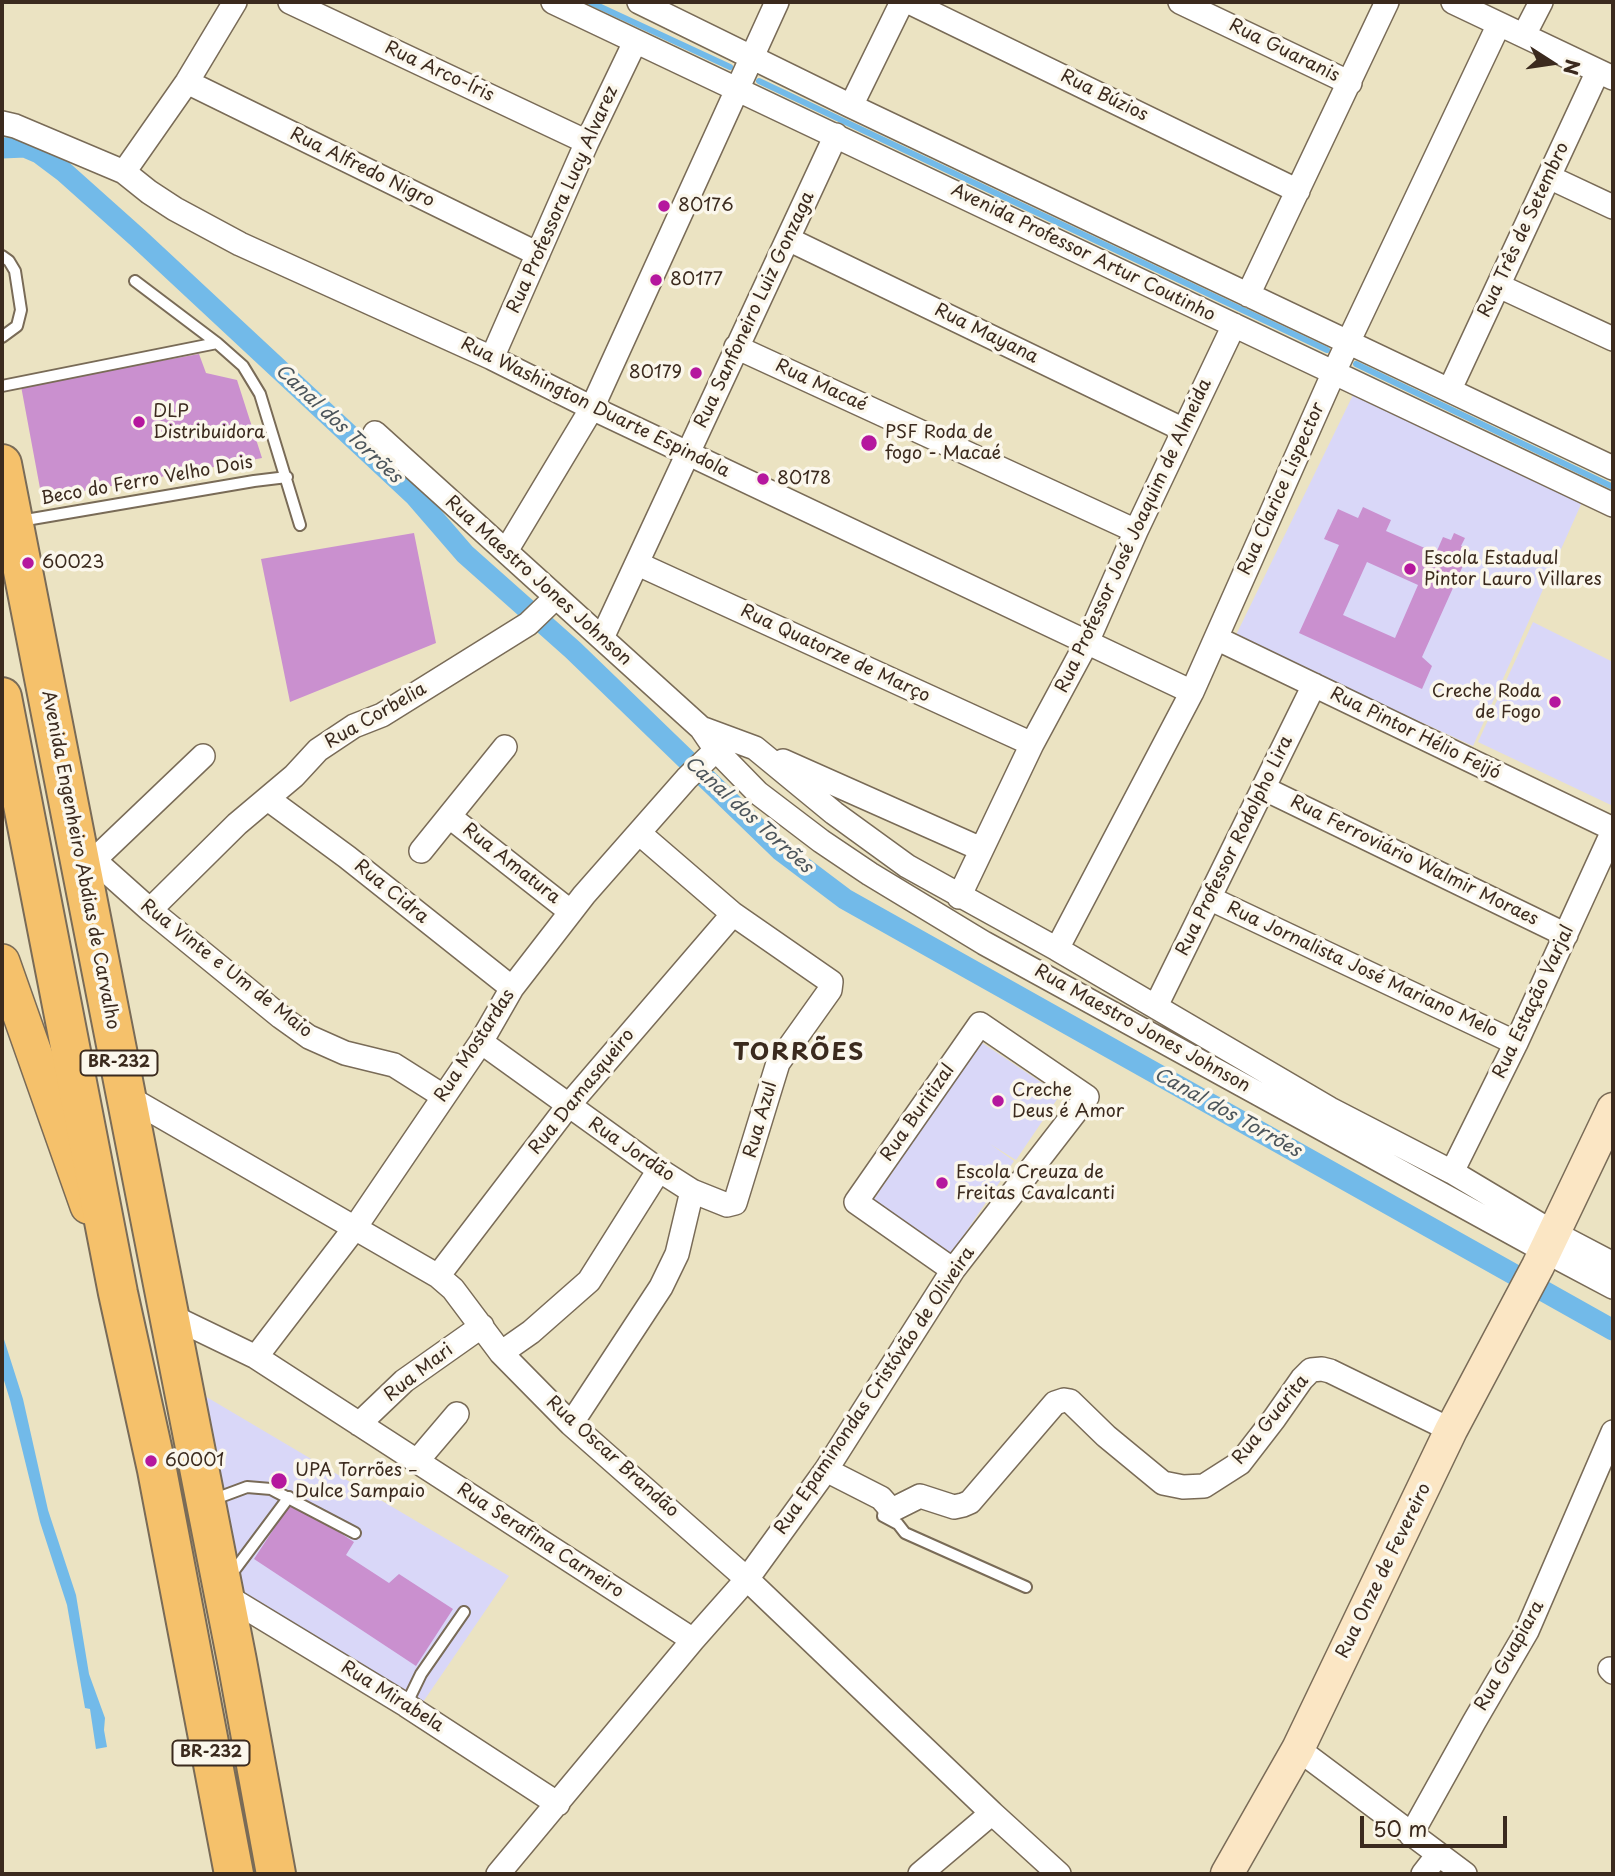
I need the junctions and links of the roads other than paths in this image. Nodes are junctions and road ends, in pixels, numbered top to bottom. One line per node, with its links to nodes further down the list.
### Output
1 (235, 2): 17 (street)
2 (290, 2): 23 (street, Rua Arco-Íris)
3 (553, 2): 14 (street, Avenida Professor Artur Coutinho)
4 (777, 2): 15 (street)
5 (902, 2): 20 (street)
6 (909, 2): 26 (street, Rua Búzios)
7 (1180, 2): 18 (street, Rua Guaranis)
8 (1387, 2): 18 (street)
9 (1452, 2): 12 (street)
10 (1541, 2): 13 (street)
11 (646, 3): 15 (street, Avenida Professor Artur Coutinho)
12 (1499, 24): 13 (street); 37 (street, Rua Clarice Lispector)
13 (1524, 36): 16 (street)
14 (635, 42): 19 (street, Avenida Professor Artur Coutinho); 23 (street, Rua Professora Lucy Alvarez)
15 (752, 57): 19 (street); 20 (street, Avenida Professor Artur Coutinho)
16 (1605, 75): 25 (street, Rua Três de Setembro)
17 (187, 82): 24 (street); 29 (street, Rua Alfredo Nigro)
18 (1350, 83): 26 (street)
19 (737, 88): 22 (street, Avenida Professor Artur Coutinho); 44 (street)
20 (851, 106): 33 (street, Avenida Professor Artur Coutinho)
21 (2, 123): 24 (street, Rua Washington Duarte Espindola)
22 (836, 135): 28 (street, Rua Sanfoneiro Luiz Gonzaga); 34 (street, Avenida Professor Artur Coutinho)
23 (587, 142): 29 (street, Rua Professora Lucy Alvarez)
24 (124, 172): 40 (street, Rua Washington Duarte Espindola)
25 (1549, 177): 27 (street); 32 (street, Rua Três de Setembro)
26 (1298, 191): 33 (street)
27 (1613, 208)
28 (788, 239): 39 (street, Rua Sanfoneiro Luiz Gonzaga); 45 (street, Rua Mayana)
29 (538, 254): 40 (street, Rua Professora Lucy Alvarez)
30 (2, 256): 35 (lane)
31 (135, 281): 38 (lane)
32 (1499, 286): 36 (street); 43 (street, Rua Três de Setembro)
33 (1248, 295): 37 (street, Avenida Professor Artur Coutinho)
34 (1234, 325): 41 (street, Avenida Professor Artur Coutinho); 45 (street, Rua Professor José Joaquim de Almeida)
35 (2, 337)
36 (1613, 339)
37 (1349, 343): 41 (street, Rua Clarice Lispector); 43 (street, Avenida Professor Artur Coutinho)
38 (217, 344): 42 (lane); 50 (lane)
39 (736, 347): 47 (street, Rua Sanfoneiro Luiz Gonzaga); 54 (street, Rua Macaé)
40 (492, 358): 44 (street, Rua Washington Duarte Espindola)
41 (1334, 372): 51 (street, Avenida Professor Artur Coutinho); 59 (street, Rua Clarice Lispector)
42 (2, 386)
43 (1450, 389): 49 (street, Avenida Professor Artur Coutinho)
44 (592, 408): 47 (street, Rua Washington Duarte Espindola); 55 (street)
45 (1184, 430): 54 (street, Rua Professor José Joaquim de Almeida)
46 (375, 433): 55 (street, Rua Maestro Jones Johnson)
47 (688, 453): 56 (street, Rua Sanfoneiro Luiz Gonzaga); 60 (street, Rua Washington Duarte Espindola)
48 (2, 464): 52 (highway, Avenida Engenheiro Abdias de Carvalho / BR-232)
49 (1613, 468)
50 (287, 477): 52 (lane, Beco do Ferro Velho Dois); 53 (lane)
51 (1613, 505)
52 (14, 523): 77 (highway, Avenida Engenheiro Abdias de Carvalho / BR-232)
53 (300, 525)
54 (1136, 531): 60 (street, Rua Professor José Joaquim de Almeida)
55 (506, 551): 57 (street, Rua Maestro Jones Johnson)
56 (638, 564): 58 (street, Rua Sanfoneiro Luiz Gonzaga); 65 (street, Rua Quatorze de Março)
57 (556, 597): 58 (street, Rua Maestro Jones Johnson); 71 (street, Rua Corbelia)
58 (602, 638): 64 (street, Rua Maestro Jones Johnson)
59 (1216, 638): 61 (street, Rua Pintor Hélio Feijó); 62 (street, Rua Clarice Lispector)
60 (1087, 642): 62 (street, Rua Washington Duarte Espindola); 65 (street, Rua Professor José Joaquim de Almeida)
61 (1314, 685): 70 (street, Rua Professor Rodolpho Lira); 73 (street, Rua Pintor Hélio Feijó)
62 (1192, 692): 84 (street, Rua Clarice Lispector)
63 (2, 696): 105 (highway, BR-232)
64 (701, 728): 67 (street, Rua Maestro Jones Johnson); 69 (street, Rua Maestro Jones Johnson)
65 (1032, 744): 75 (street, Rua Professor José Joaquim de Almeida)
66 (505, 747): 72 (street)
67 (755, 748): 75 (street); 78 (street, Rua Maestro Jones Johnson)
68 (203, 756): 77 (street)
69 (702, 763): 74 (street, Rua Mostardas); 100 (street, Rua Maestro Jones Johnson)
70 (1263, 788): 79 (street, Rua Professor Rodolpho Lira); 83 (street, Rua Ferroviário Walmir Moraes)
71 (268, 799): 80 (street, Rua Corbelia); 86 (street, Rua Cidra)
72 (450, 817): 76 (street); 81 (street, Rua Amatura)
73 (1613, 830): 83 (street, Rua Estação Varjal)
74 (639, 833): 81 (street, Rua Mostardas); 82 (street)
75 (981, 849): 78 (street, Rua Professor José Joaquim de Almeida)
76 (421, 851)
77 (87, 864): 80 (street, Rua Vinte e Um de Maio); 91 (highway, Avenida Engenheiro Abdias de Carvalho / BR-232)
78 (959, 897): 84 (street, Rua Maestro Jones Johnson)
79 (1209, 898): 87 (street, Rua Professor Rodolpho Lira); 90 (street, Rua Jornalista José Mariano Melo)
80 (150, 910): 92 (street, Rua Vinte e Um de Maio)
81 (571, 912): 86 (street, Rua Mostardas)
82 (733, 914): 93 (street, Rua Damasqueiro); 97 (street, Rua Azul)
83 (1566, 935): 90 (street, Rua Estação Varjal)
84 (1057, 949): 87 (street, Rua Maestro Jones Johnson)
85 (2, 962): 105 (main road)
86 (512, 988): 89 (street, Rua Mostardas)
87 (1156, 1006): 96 (street, Rua Maestro Jones Johnson)
88 (979, 1024): 102 (street, Rua Buritizal); 102 (street, Rua Epaminondas Cristóvão de Oliveira)
89 (481, 1042): 92 (street, Rua Mostardas); 93 (street, Rua Jordão)
90 (1516, 1043): 96 (street, Rua Estação Varjal)
91 (126, 1096): 99 (street, Rua Oscar Brandão); 106 (highway, Avenida Engenheiro Abdias de Carvalho / BR-232)
92 (443, 1096): 99 (street, Rua Mostardas)
93 (568, 1106): 95 (street, Rua Jordão); 103 (street, Rua Damasqueiro)
94 (1613, 1109): 100 (street, Rua Onze de Fevereiro)
95 (659, 1170): 98 (street, Rua Jordão); 108 (street)
96 (1452, 1172): 100 (street, Rua Maestro Jones Johnson)
97 (742, 1182): 98 (street, Rua Jordão)
98 (692, 1191): 111 (street)
99 (355, 1229): 103 (street, Rua Oscar Brandão); 109 (street, Rua Mostardas)
100 (1540, 1261): 101 (street, Rua Maestro Jones Johnson); 104 (street, Rua Maestro Jones Johnson); 113 (street, Rua Onze de Fevereiro)
101 (1613, 1264)
102 (953, 1270): 116 (street, Rua Epaminondas Cristóvão de Oliveira)
103 (438, 1276): 107 (street, Rua Oscar Brandão)
104 (1613, 1287)
105 (118, 1293): 133 (highway, BR-232)
106 (169, 1315): 109 (street, Rua Serafina Carneiro); 119 (highway, Avenida Engenheiro Abdias de Carvalho / BR-232)
107 (482, 1326): 108 (street, Rua Oscar Brandão); 112 (street, Rua Mari)
108 (501, 1353): 111 (street, Rua Oscar Brandão)
109 (256, 1357): 112 (street, Rua Serafina Carneiro)
110 (457, 1414): 115 (street)
111 (571, 1423): 121 (street, Rua Oscar Brandão)
112 (359, 1424): 115 (street, Rua Serafina Carneiro)
113 (1451, 1430): 118 (street, Rua Guarita); 127 (street, Rua Onze de Fevereiro)
114 (1613, 1432): 130 (street, Rua Guapiara)
115 (417, 1461): 125 (street, Rua Serafina Carneiro)
116 (827, 1470): 118 (street); 121 (street, Rua Epaminondas Cristóvão de Oliveira)
117 (289, 1497): 119 (lane); 120 (lane); 123 (lane)
118 (881, 1498): 122 (lane)
119 (206, 1503): 123 (highway, Avenida Engenheiro Abdias de Carvalho / BR-232)
120 (355, 1533)
121 (747, 1579): 125 (street, Rua Epaminondas Cristóvão de Oliveira); 129 (street, Rua Oscar Brandão)
122 (1026, 1587)
123 (223, 1590): 126 (street, Rua Mirabela); 132 (highway, Avenida Engenheiro Abdias de Carvalho / BR-232)
124 (464, 1612): 126 (lane)
125 (693, 1640): 128 (street, Rua Epaminondas Cristóvão de Oliveira)
126 (406, 1705): 128 (street, Rua Mirabela)
127 (1298, 1749): 130 (street); 137 (street, Rua Onze de Fevereiro)
128 (558, 1804): 134 (street, Rua Epaminondas Cristóvão de Oliveira)
129 (992, 1813): 135 (street); 136 (street, Rua Oscar Brandão)
130 (1411, 1835): 131 (street)
131 (1437, 1856): 138 (street); 139 (street)
132 (280, 1871)
133 (234, 1874)
134 (498, 1874)
135 (920, 1874)
136 (1059, 1874)
137 (1227, 1874)
138 (1423, 1874)
139 (1465, 1874)

